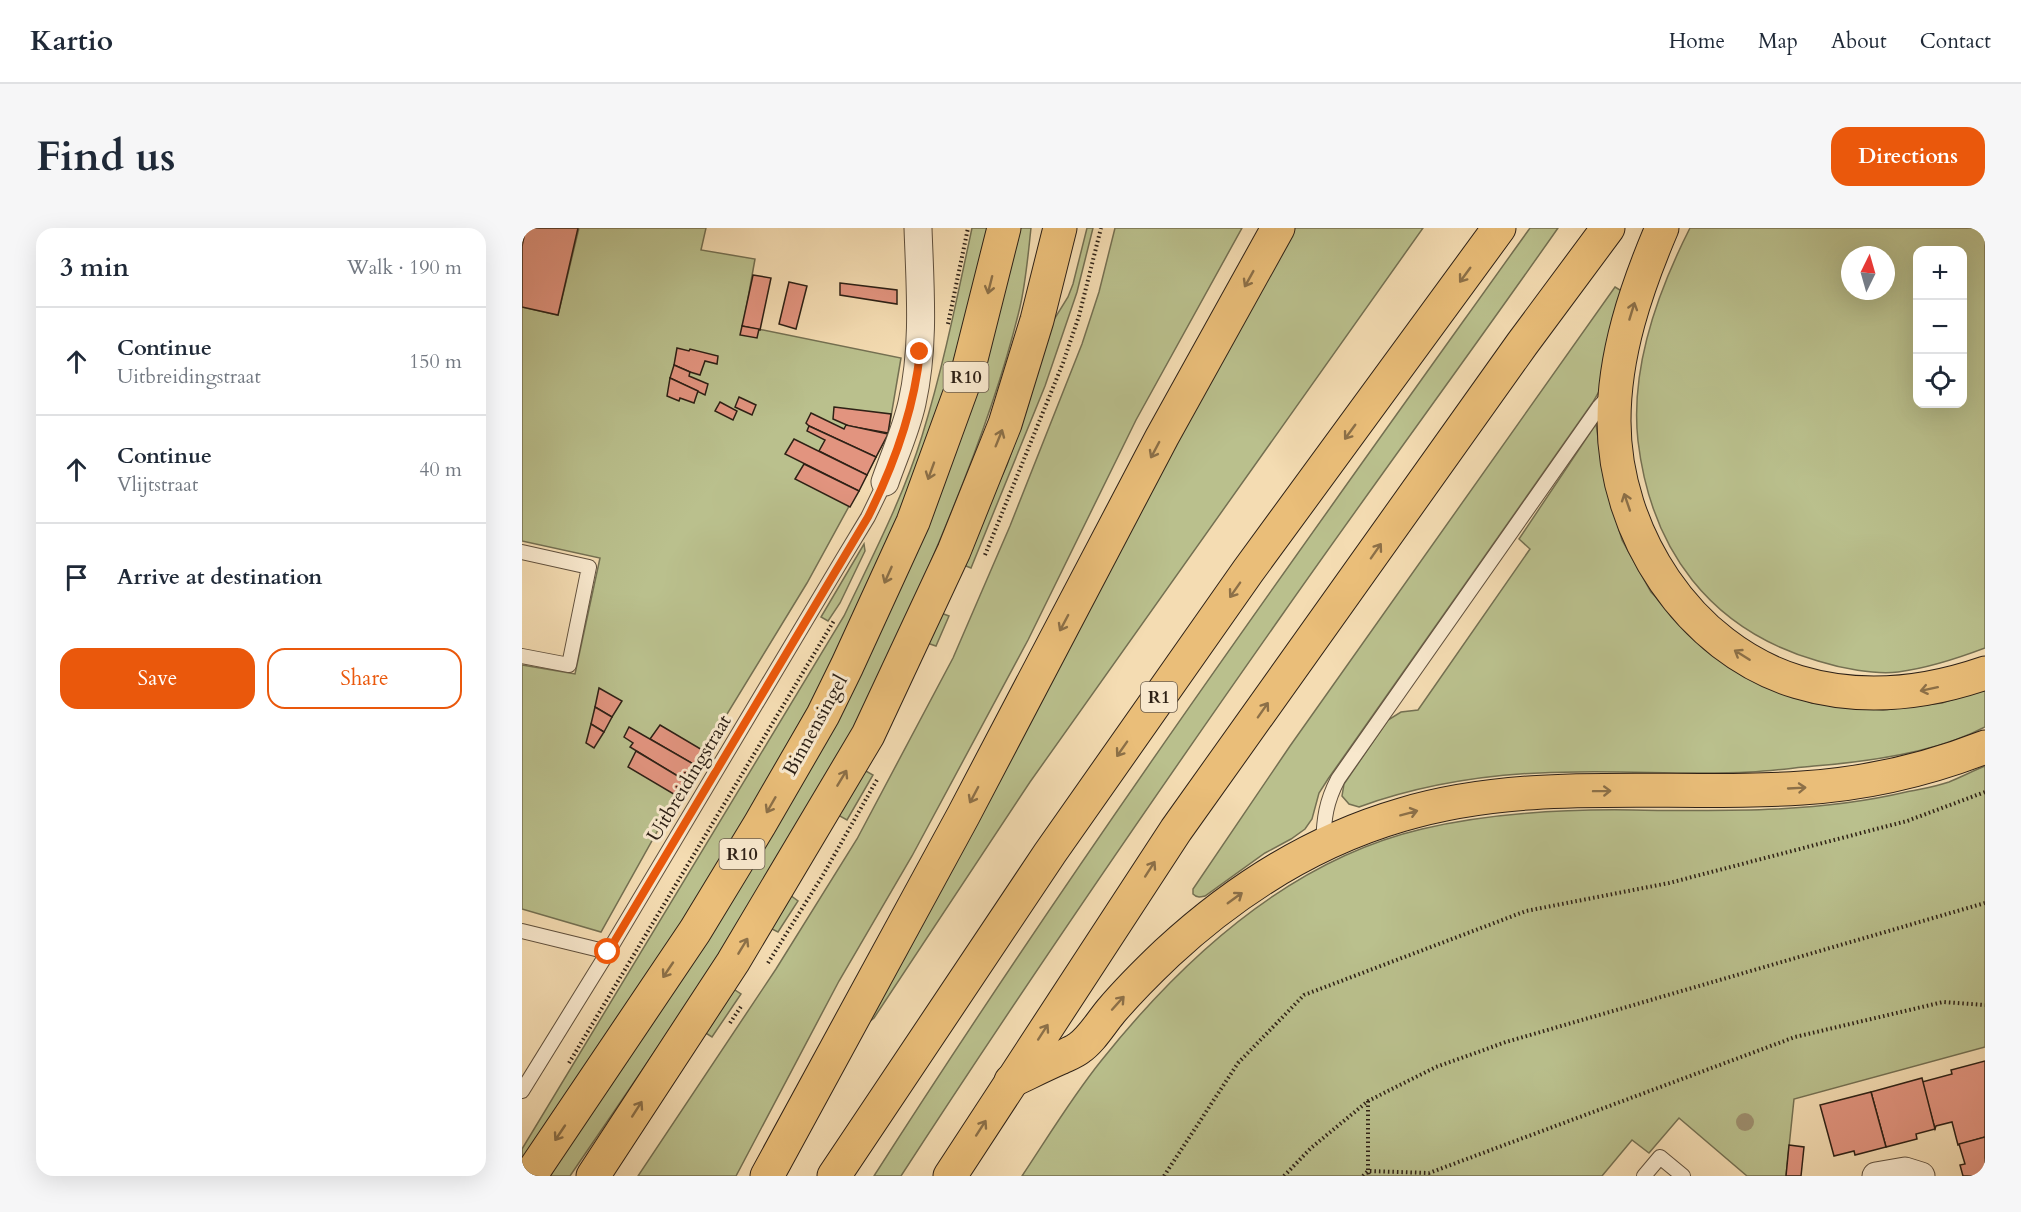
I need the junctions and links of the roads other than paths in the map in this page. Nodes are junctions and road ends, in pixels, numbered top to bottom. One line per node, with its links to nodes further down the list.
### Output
1 (918, 228): 9 (street)
2 (1004, 228): 19 (main road, Binnensingel / R10, one-way to 19)
3 (1060, 228): 20 (main road, R10, one-way to 3)
4 (1278, 228): 21 (main road, one-way to 21)
5 (1499, 228): 22 (main road, R1, one-way to 22)
6 (1608, 228): 17 (main road, one-way to 6)
7 (1662, 228): 8 (main road, one-way to 7)
8 (1616, 388): 12 (main road, one-way to 8); 14 (lane)
9 (885, 482): 16 (lane, Uitbreidingstraat)
10 (522, 552): 11 (lane)
11 (522, 656)
12 (1985, 673)
13 (1985, 747): 14 (main road, one-way to 13)
14 (1323, 844): 17 (main road, one-way to 14)
15 (522, 931): 16 (lane)
16 (608, 952): 18 (lane, Uitbreidingstraat)
17 (1011, 1081): 23 (main road, one-way to 17)
18 (522, 1091)
19 (530, 1176)
20 (593, 1176)
21 (767, 1176)
22 (834, 1176)
23 (951, 1176)
24 (1644, 1176): 25 (lane)
25 (1683, 1176)
26 (1876, 1176): 27 (street)
27 (1921, 1176)

